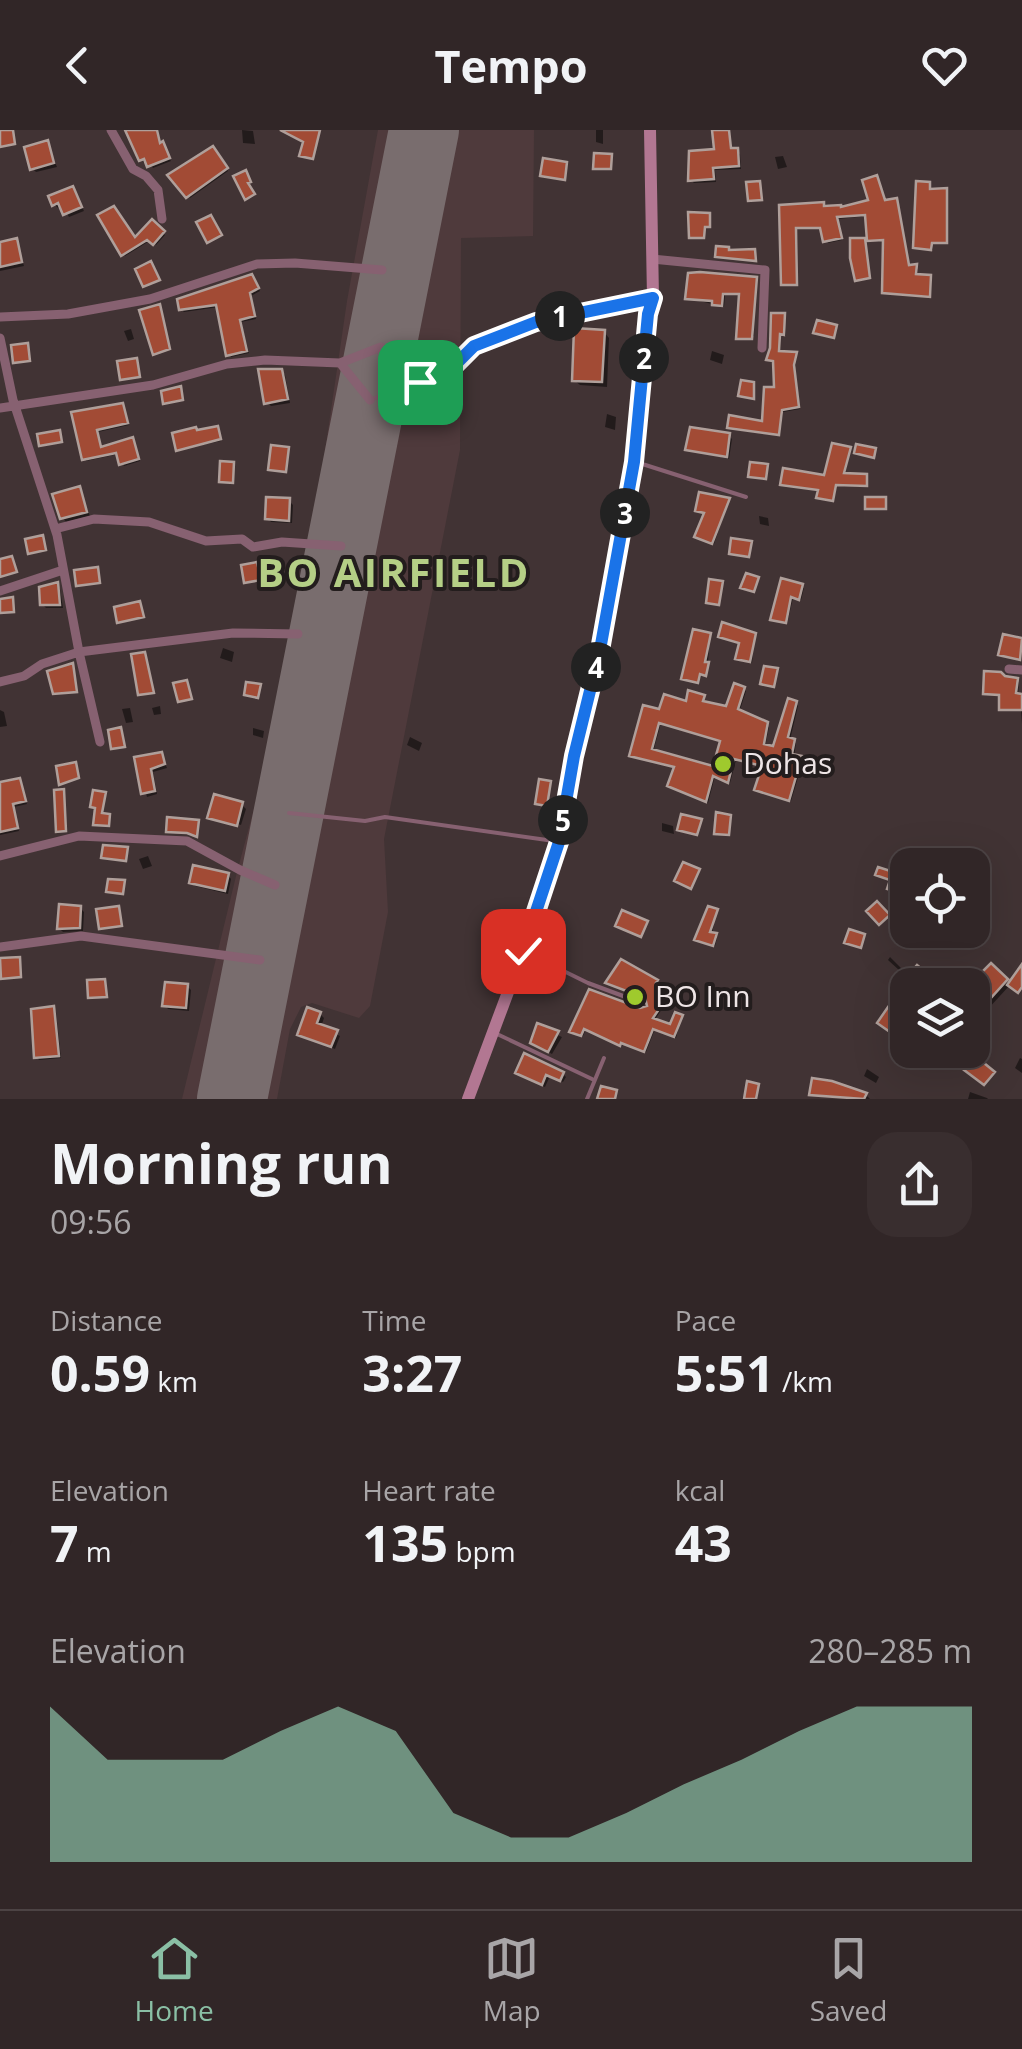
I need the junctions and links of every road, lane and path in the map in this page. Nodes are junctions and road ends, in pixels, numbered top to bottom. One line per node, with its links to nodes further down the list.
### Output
1 (111, 130): 3 (street)
2 (650, 130): 4 (main road)
3 (162, 219)
4 (652, 260): 6 (main road); 10 (street)
5 (382, 270): 7 (street)
6 (653, 298): 12 (lane); 15 (main road)
7 (0, 318)
8 (0, 338): 13 (street)
9 (381, 347): 11 (street)
10 (762, 348)
11 (340, 364): 12 (street); 13 (street)
12 (370, 400)
13 (16, 405): 14 (street); 17 (street)
14 (0, 408)
15 (634, 462): 16 (lane); 28 (main road)
16 (746, 497)
17 (55, 529): 18 (street); 19 (street)
18 (341, 546)
19 (63, 570): 20 (street); 22 (street)
20 (0, 591)
21 (298, 634): 22 (street)
22 (78, 652): 25 (street); 26 (street)
23 (1009, 669): 24 (street)
24 (1022, 670)
25 (0, 682)
26 (100, 742)
27 (289, 812): 28 (lane)
28 (559, 842): 32 (main road)
29 (0, 856): 30 (street)
30 (274, 884)
31 (0, 948): 33 (street)
32 (523, 951): 34 (lane); 35 (main road)
33 (260, 960)
34 (642, 1003)
35 (493, 1032): 37 (lane); 38 (main road)
36 (604, 1058): 37 (lane)
37 (592, 1079): 39 (lane)
38 (468, 1099)
39 (587, 1099)

